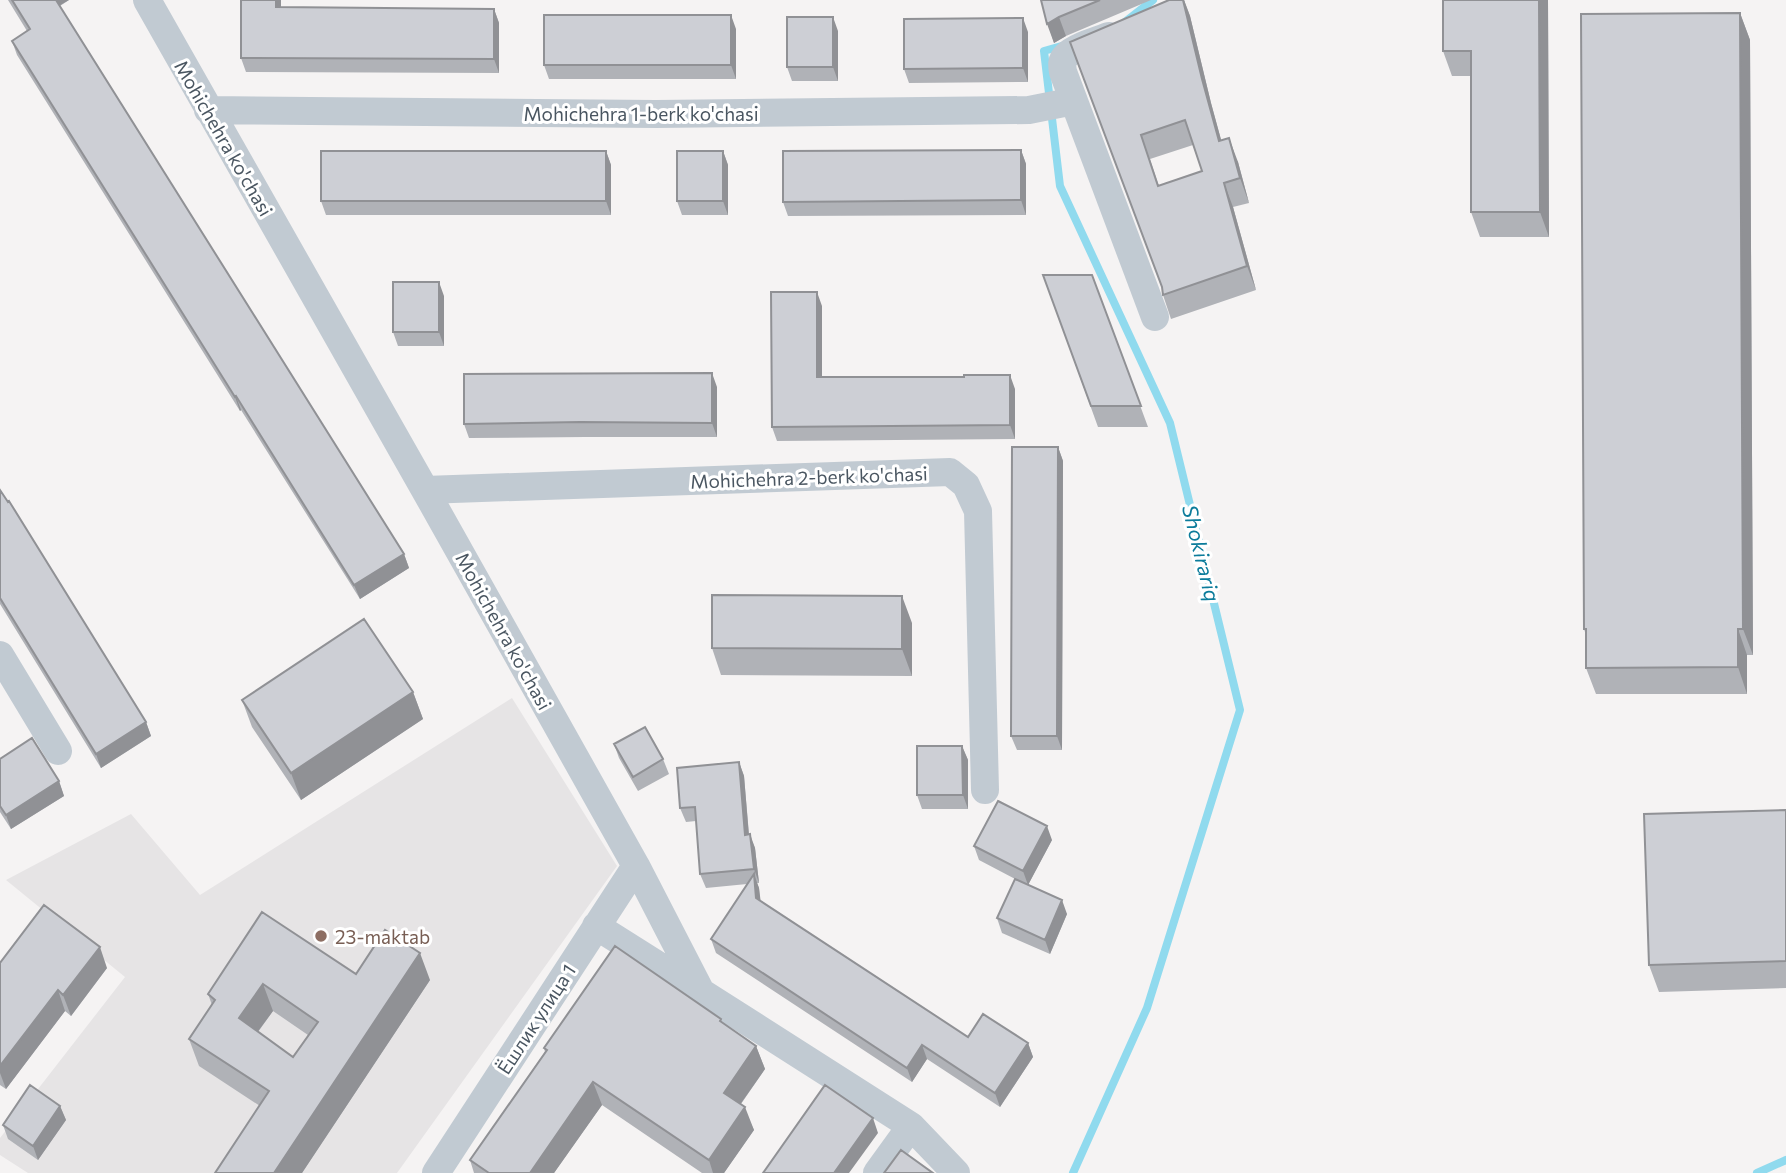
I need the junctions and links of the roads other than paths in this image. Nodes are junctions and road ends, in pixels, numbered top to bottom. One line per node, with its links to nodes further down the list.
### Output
1 (147, 0): 4 (street, Mohichehra ko'chasi)
2 (1133, 25): 3 (street)
3 (1073, 101): 4 (street, Mohichehra 1-berk ko'chasi); 5 (street)
4 (208, 110): 6 (street, Mohichehra ko'chasi)
5 (1155, 317)
6 (425, 489): 9 (street, Mohichehra 2-berk ko'chasi); 10 (street, Mohichehra ko'chasi)
7 (0, 655): 8 (street)
8 (58, 751)
9 (985, 790)
10 (636, 866): 11 (street, Ёшлик улица 1); 12 (street, Mohichehra ko'chasi)
11 (596, 926): 12 (street); 14 (street, Ёшлик улица 1)
12 (701, 992): 13 (street)
13 (911, 1126): 15 (street); 16 (street)
14 (436, 1173)
15 (877, 1173)
16 (956, 1173)

